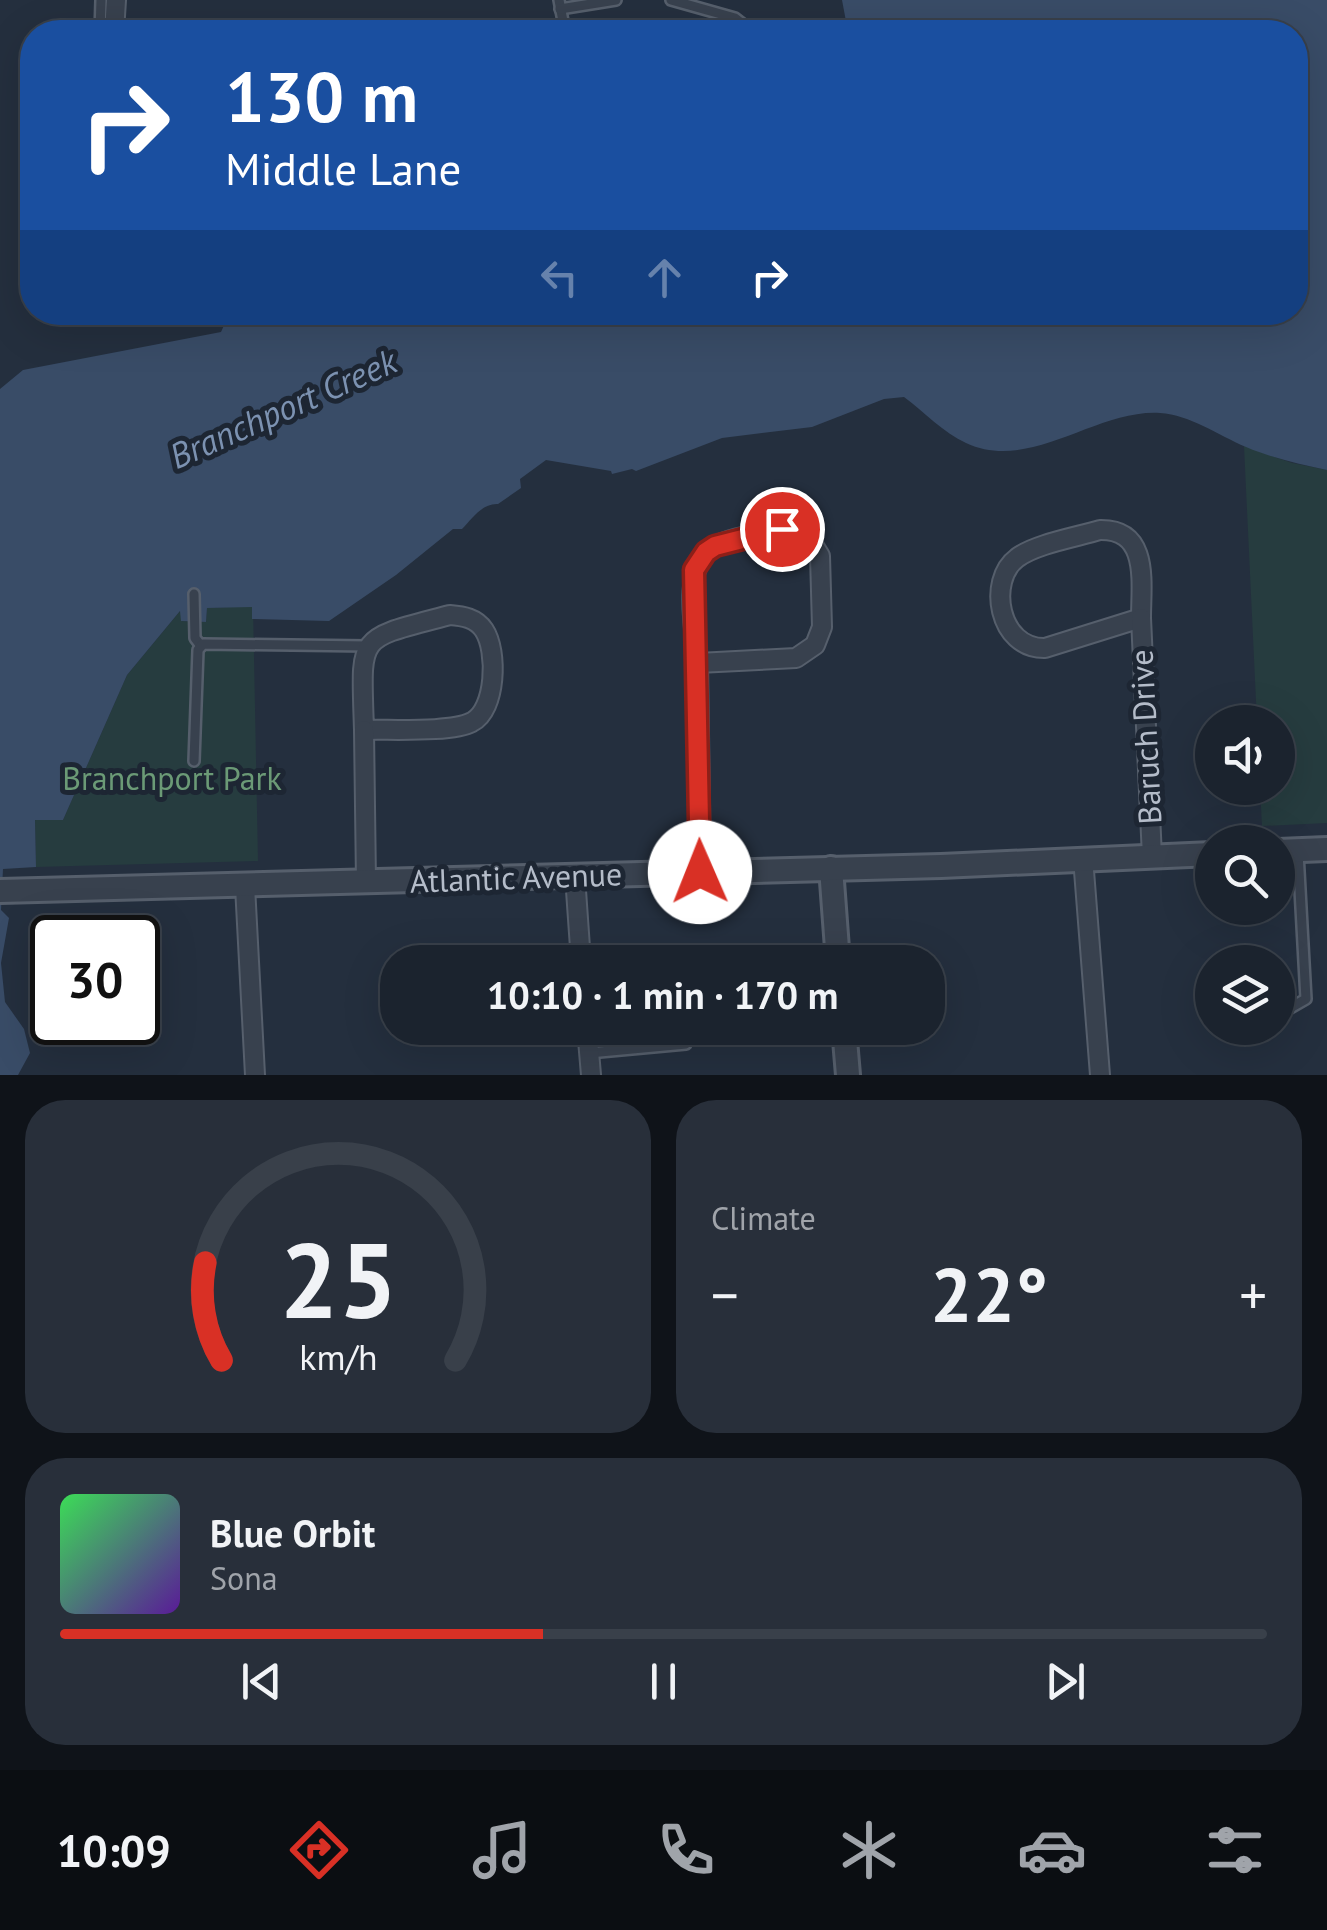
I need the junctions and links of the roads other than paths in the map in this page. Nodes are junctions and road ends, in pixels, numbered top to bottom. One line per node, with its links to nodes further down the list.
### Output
1 (616, 0): 3 (lane)
2 (671, 0): 4 (lane)
3 (560, 4)
4 (738, 20)
5 (194, 594): 7 (lane)
6 (1141, 618): 6 (street, Baruch Drive); 15 (street, Baruch Drive)
7 (201, 646): 8 (lane); 11 (lane)
8 (368, 646): 10 (street); 10 (street)
9 (698, 663): 9 (street); 18 (street)
10 (364, 730): 20 (street)
11 (194, 760)
12 (1327, 850): 13 (street)
13 (1295, 851)
14 (1195, 855): 15 (street, Atlantic Avenue)
15 (1152, 856): 16 (street, Atlantic Avenue)
16 (1083, 858): 17 (street, Atlantic Avenue); 34 (street)
17 (831, 868): 18 (street, Atlantic Avenue); 25 (street)
18 (700, 872): 19 (street, Atlantic Avenue)
19 (575, 876): 20 (street, Atlantic Avenue); 24 (street)
20 (366, 882): 21 (street, Atlantic Avenue)
21 (245, 886): 22 (street, Atlantic Avenue); 31 (street)
22 (3, 890)
23 (1295, 909): 26 (lane)
24 (580, 945)
25 (837, 945)
26 (1295, 1005)
27 (588, 1045): 30 (street)
28 (675, 1045): 30 (lane)
29 (845, 1045): 33 (street)
30 (589, 1053): 32 (street)
31 (255, 1075)
32 (591, 1075)
33 (848, 1075)
34 (1100, 1075)

